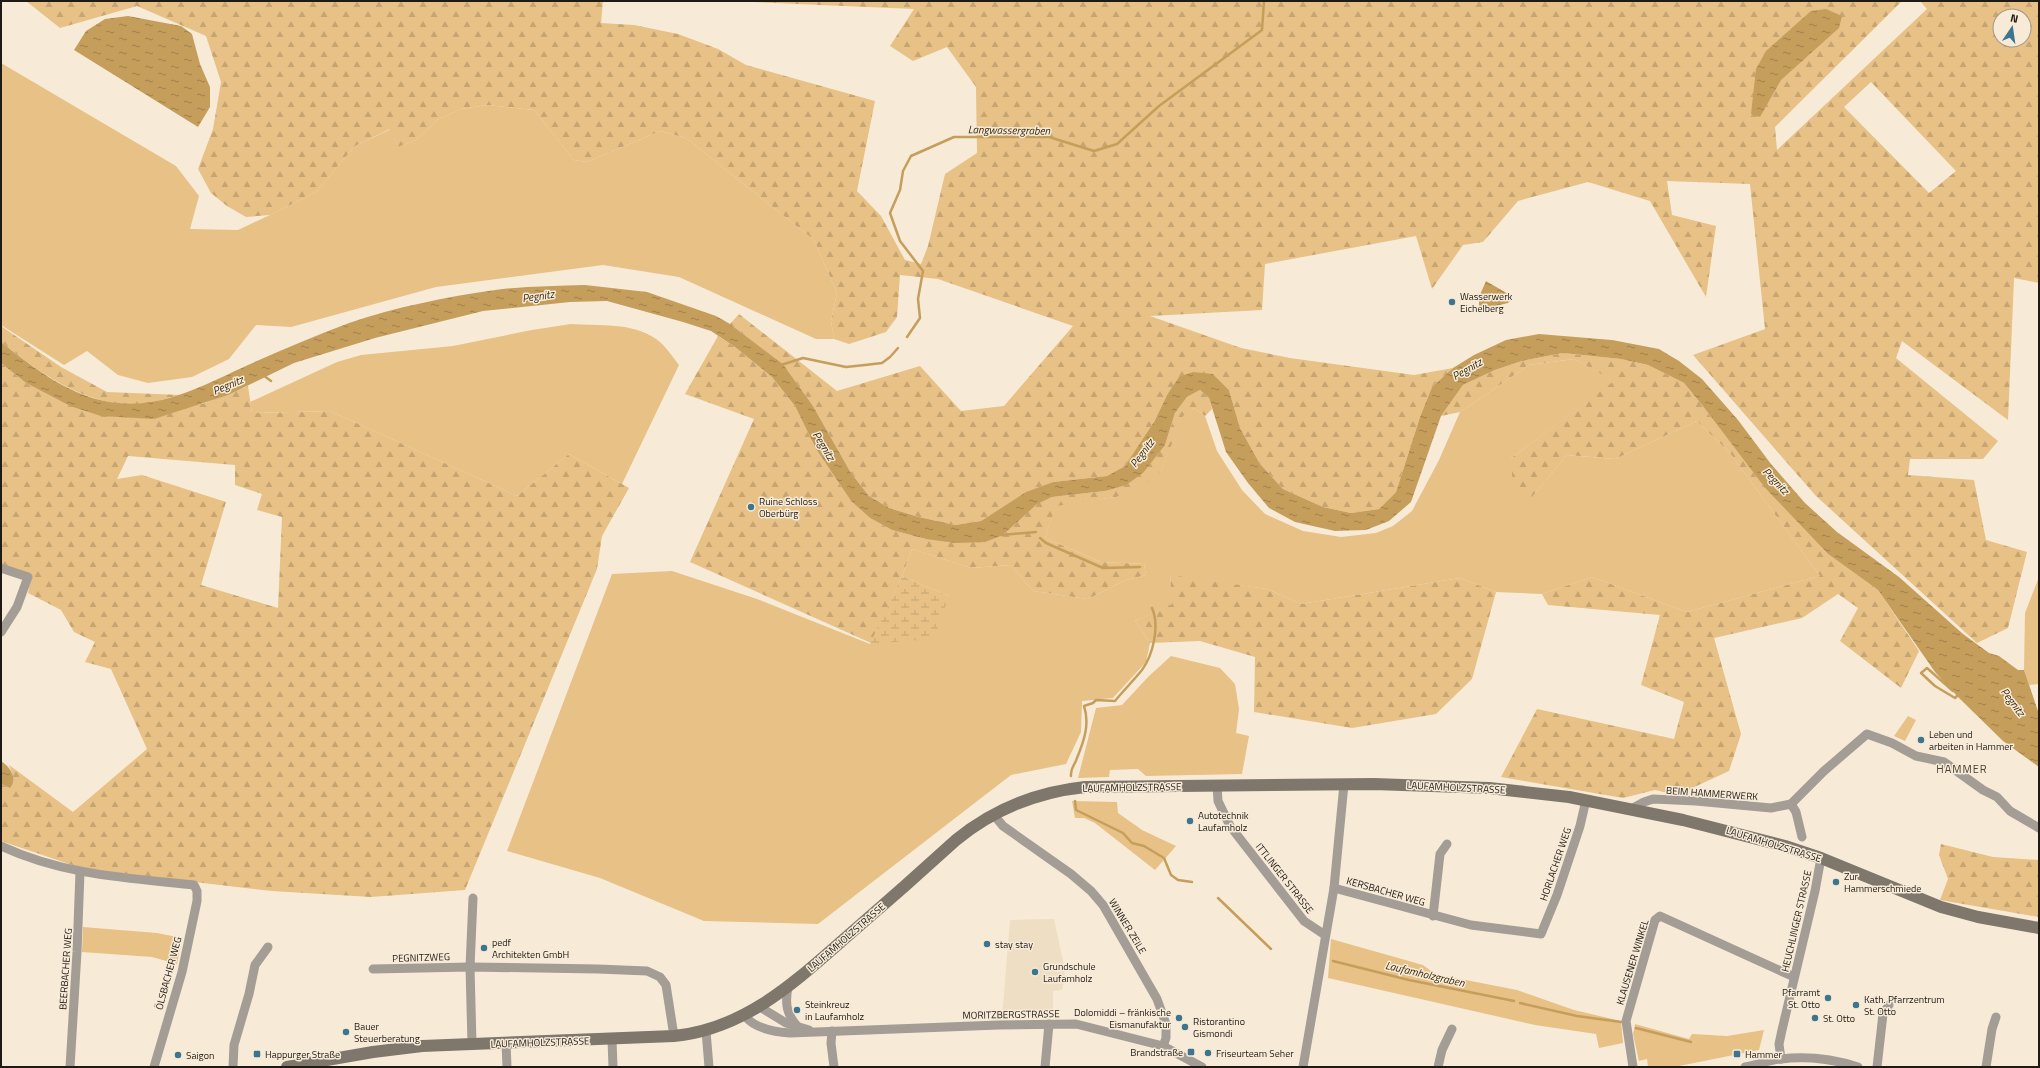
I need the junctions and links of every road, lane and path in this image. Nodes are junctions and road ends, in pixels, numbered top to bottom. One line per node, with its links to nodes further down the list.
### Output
1 (1, 568): 2 (street)
2 (1, 632)
3 (1344, 784): 4 (main road, LAUFAMHOLZSTRASSE); 5 (main road, LAUFAMHOLZSTRASSE); 15 (street)
4 (1217, 785): 8 (main road, LAUFAMHOLZSTRASSE); 19 (street, ITTLINGER STRASSE)
5 (1586, 800): 7 (main road, LAUFAMHOLZSTRASSE); 20 (street, HORLACHER WEG)
6 (1790, 804): 7 (street, BEIM HAMMERWERK); 9 (street); 10 (street)
7 (1633, 808): 13 (main road, LAUFAMHOLZSTRASSE)
8 (993, 814): 25 (main road, LAUFAMHOLZSTRASSE); 40 (street, WINNER ZEILE)
9 (2039, 828)
10 (1802, 837)
11 (1447, 844): 17 (street, KERSBACHER WEG)
12 (1, 846): 14 (street)
13 (1821, 858): 18 (main road, LAUFAMHOLZSTRASSE); 24 (street, HEUCHLINGER STRASSE)
14 (80, 872): 42 (street, BEERBACHER WEG); 43 (street, ÖLSBACHER WEG)
15 (1334, 888): 17 (street, KERSBACHER WEG); 19 (street)
16 (473, 898): 22 (street)
17 (1433, 916): 20 (street, KERSBACHER WEG)
18 (2039, 928)
19 (1325, 934): 52 (street)
20 (1541, 934)
21 (268, 947): 44 (street)
22 (470, 967): 23 (street, PEGNITZWEG); 36 (street, PEGNITZWEG); 39 (street)
23 (373, 969)
24 (1794, 978): 41 (street, HEUCHLINGER STRASSE); 54 (street, KLAUSENER WINKEL)
25 (788, 987): 27 (main road, LAUFAMHOLZSTRASSE); 31 (street)
26 (1889, 1005): 57 (street)
27 (760, 1007): 28 (main road, LAUFAMHOLZSTRASSE); 31 (street, MORITZBERGSTRASSE)
28 (745, 1016): 33 (main road, LAUFAMHOLZSTRASSE); 34 (street, MORITZBERGSTRASSE)
29 (1996, 1017): 58 (street)
30 (1050, 1024): 35 (street, MORITZBERGSTRASSE); 40 (street, MORITZBERGSTRASSE); 50 (street)
31 (798, 1026): 34 (street, MORITZBERGSTRASSE)
32 (1452, 1029): 53 (street)
33 (706, 1031): 36 (main road, LAUFAMHOLZSTRASSE); 48 (street)
34 (813, 1031): 35 (street, MORITZBERGSTRASSE)
35 (832, 1031): 49 (street)
36 (674, 1036): 37 (main road, LAUFAMHOLZSTRASSE)
37 (612, 1040): 38 (main road, LAUFAMHOLZSTRASSE); 47 (street)
38 (506, 1043): 39 (main road, LAUFAMHOLZSTRASSE); 46 (street)
39 (472, 1044): 45 (main road, LAUFAMHOLZSTRASSE)
40 (1163, 1046): 51 (street, MORITZBERGSTRASSE)
41 (1781, 1059): 55 (street); 56 (street)
42 (70, 1067)
43 (154, 1067)
44 (233, 1067)
45 (286, 1067)
46 (506, 1067)
47 (613, 1067)
48 (709, 1067)
49 (834, 1067)
50 (1045, 1067)
51 (1202, 1067)
52 (1302, 1067)
53 (1438, 1067)
54 (1633, 1067)
55 (1745, 1067)
56 (1858, 1067)
57 (1876, 1067)
58 (1986, 1067)

